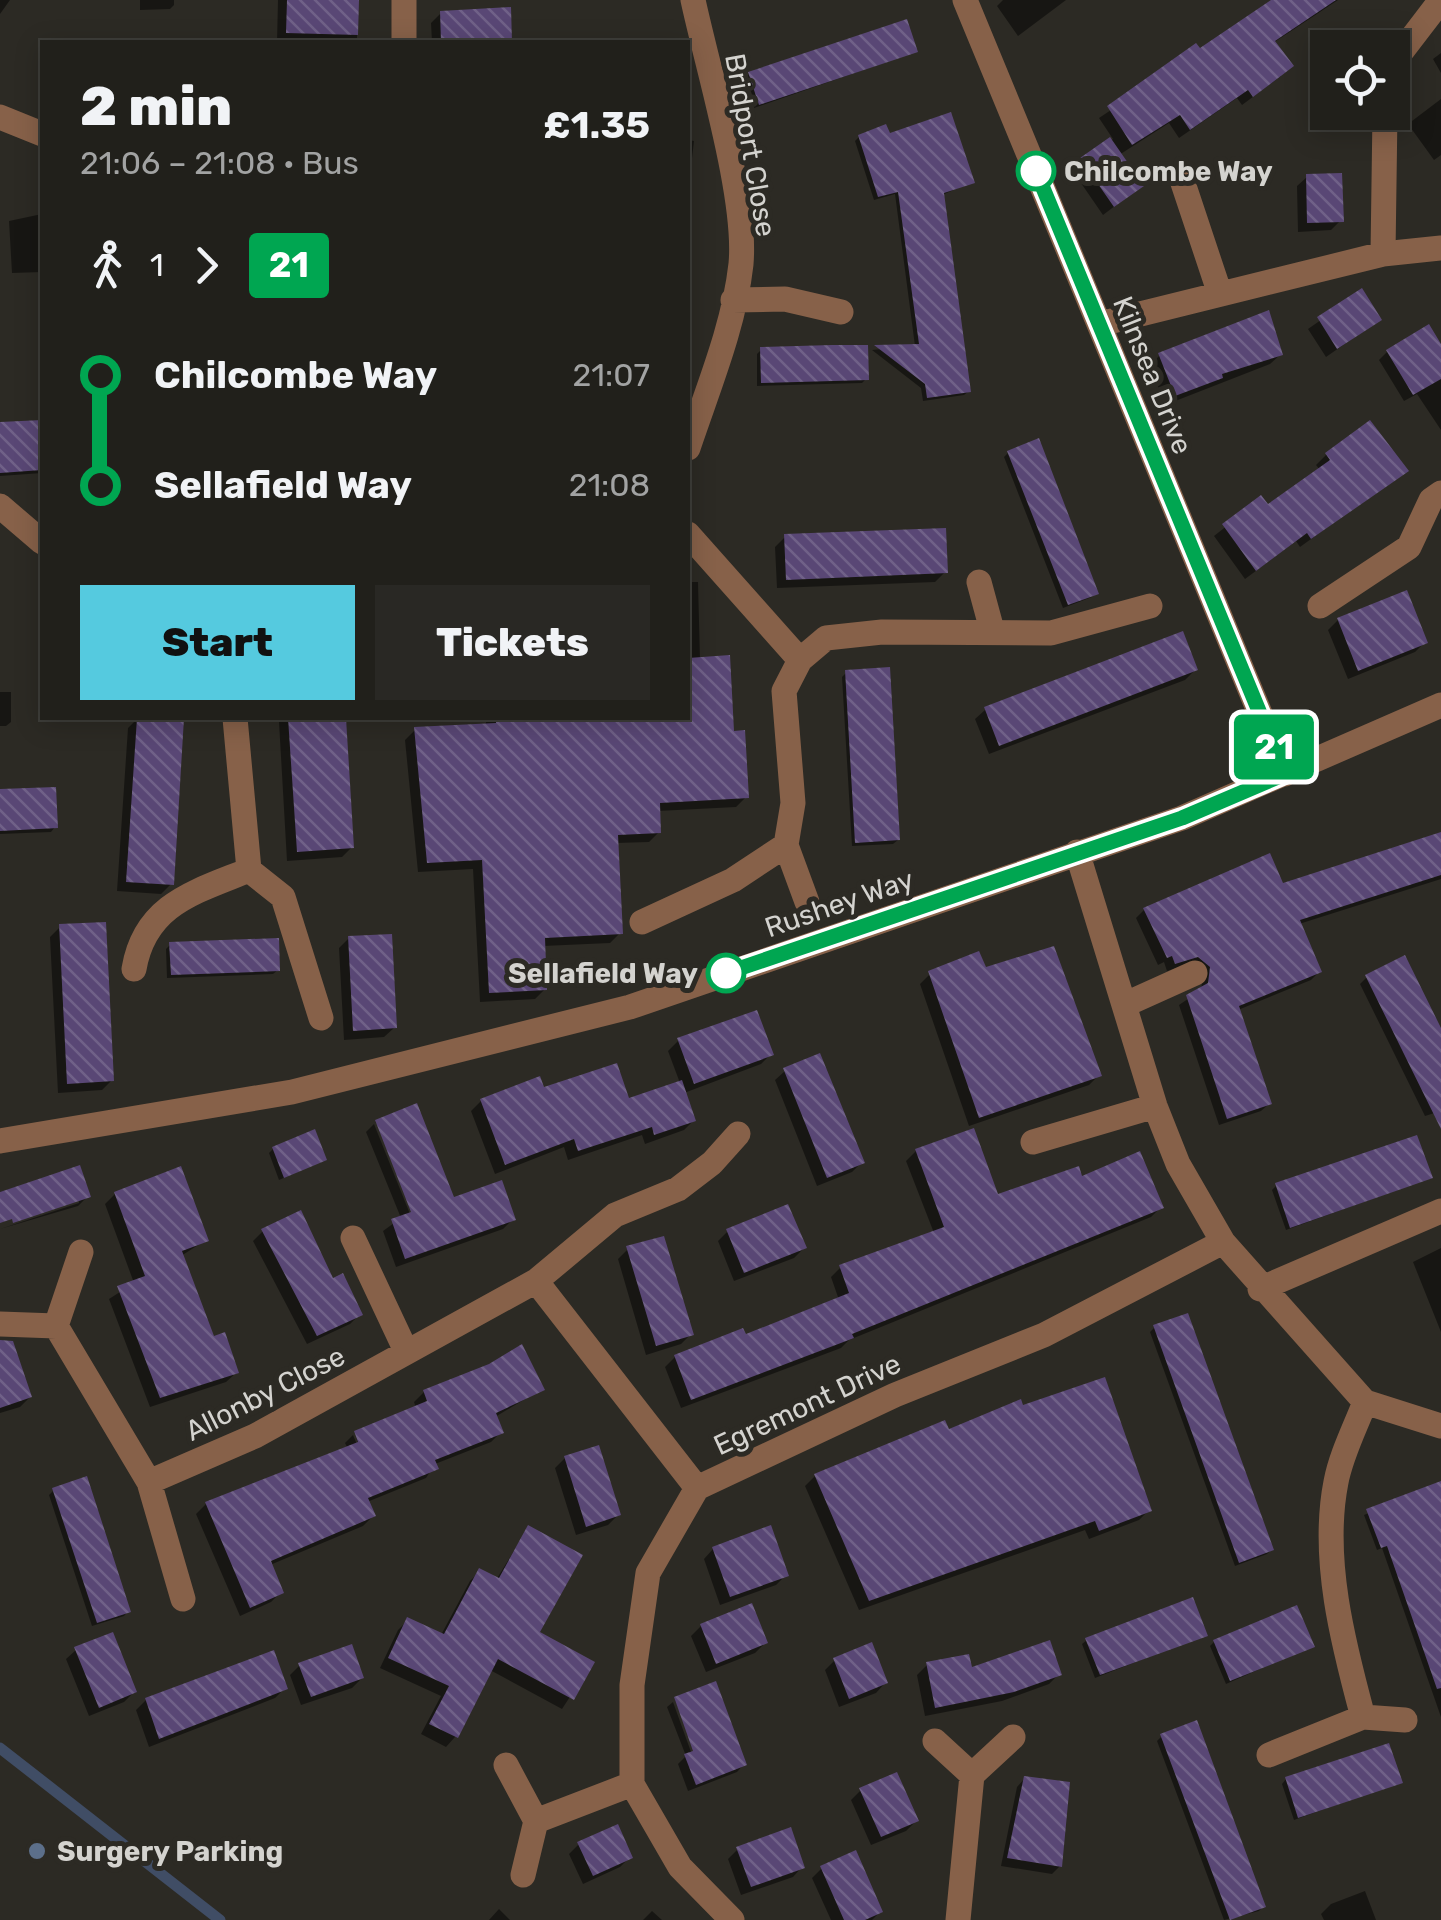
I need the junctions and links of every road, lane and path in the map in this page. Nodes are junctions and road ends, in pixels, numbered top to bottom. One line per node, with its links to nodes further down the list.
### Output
1 (404, 0): 5 (street)
2 (693, 0): 14 (street, Bridport Close)
3 (965, 0): 16 (street, Kilnsea Drive)
4 (1441, 0): 6 (street)
5 (404, 40)
6 (1410, 40)
7 (0, 116): 9 (street)
8 (1385, 130): 12 (street)
9 (40, 133)
10 (1182, 180): 13 (street)
11 (1441, 248): 12 (street)
12 (1383, 254): 13 (street)
13 (1220, 291): 16 (street)
14 (733, 300): 15 (street); 17 (street, Bridport Close)
15 (841, 312)
16 (1100, 324): 29 (street, Kilnsea Drive)
17 (690, 442)
18 (1441, 493): 24 (street)
19 (0, 506): 21 (street)
20 (690, 536): 26 (street)
21 (40, 540)
22 (979, 582): 25 (street)
23 (1150, 606): 25 (street)
24 (1320, 606)
25 (992, 630): 26 (street)
26 (800, 660): 30 (street)
27 (1441, 705): 29 (street, Rushey Way)
28 (235, 720): 32 (street)
29 (1285, 774): 31 (street, Rushey Way)
30 (786, 844): 33 (street); 34 (street)
31 (1077, 852): 37 (street); 41 (street, Rushey Way)
32 (249, 870): 35 (street); 38 (street)
33 (807, 902)
34 (642, 922)
35 (134, 969)
36 (1195, 973): 37 (street)
37 (1124, 1005): 39 (street)
38 (322, 1018)
39 (1155, 1106): 42 (street); 45 (street)
40 (738, 1134): 47 (street, Allonby Close)
41 (0, 1142)
42 (1033, 1142)
43 (1441, 1211): 48 (street)
44 (353, 1238): 51 (street)
45 (1222, 1242): 48 (street); 55 (street, Egremont Drive)
46 (81, 1252): 50 (street)
47 (536, 1281): 51 (street, Allonby Close); 55 (street)
48 (1260, 1289): 52 (street)
49 (0, 1324): 50 (street)
50 (56, 1326): 54 (street)
51 (406, 1350): 54 (street, Allonby Close)
52 (1365, 1402): 53 (street); 57 (street)
53 (1441, 1426)
54 (148, 1482): 56 (street)
55 (697, 1488): 64 (street, Egremont Drive)
56 (183, 1599)
57 (1363, 1717): 58 (street); 61 (street)
58 (1404, 1720)
59 (1013, 1737): 63 (street)
60 (936, 1741): 63 (street)
61 (1269, 1755)
62 (506, 1766): 65 (street)
63 (972, 1775): 68 (street)
64 (632, 1784): 65 (street); 67 (street)
65 (536, 1821): 66 (street)
66 (523, 1876)
67 (732, 1920)
68 (958, 1920)

